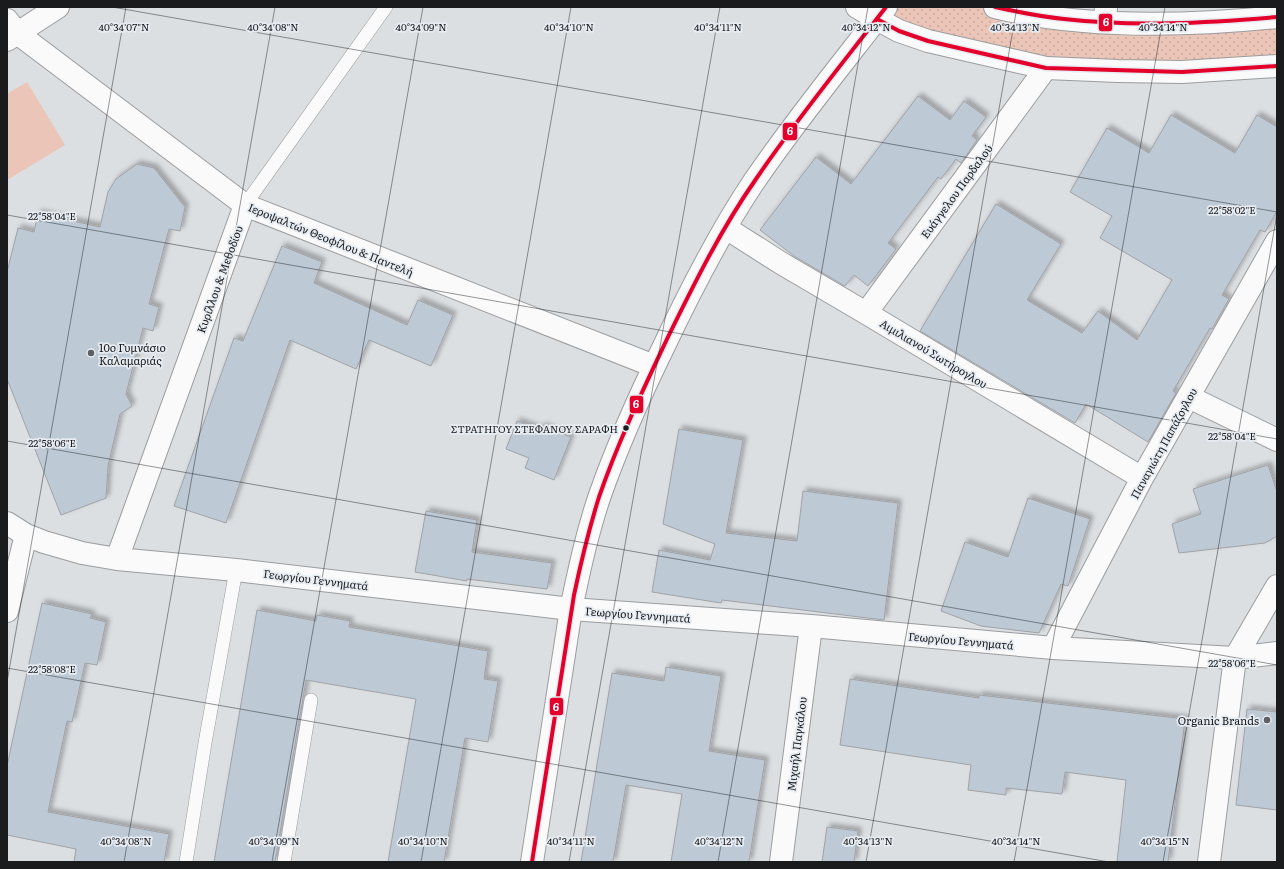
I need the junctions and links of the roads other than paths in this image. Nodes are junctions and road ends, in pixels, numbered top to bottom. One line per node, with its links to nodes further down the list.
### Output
1 (58, 7): 8 (street)
2 (386, 7): 11 (lane, Κυρίλλου & Μεθοδίου)
3 (857, 7): 5 (street)
4 (995, 7): 6 (street)
5 (882, 13): 10 (street); 12 (street)
6 (1105, 14): 7 (street)
7 (1277, 17)
8 (10, 31): 11 (street, Ιεροψαλτών Θεοφίλου & Παντελή)
9 (1277, 66): 10 (street)
10 (1046, 68): 14 (street, Ευάγγελου Παρδαλού)
11 (246, 205): 15 (street, Ιεροψαλτών Θεοφίλου & Παντελή); 21 (street, Κυρίλλου & Μεθοδίου)
12 (726, 228): 14 (street, Αιμιλιανού Σωτήρογλου); 15 (street)
13 (1275, 248): 16 (street, Παναγιώτη Παπάζογλου)
14 (866, 313): 18 (street, Αιμιλιανού Σωτήρογλου)
15 (654, 366): 24 (street)
16 (1189, 397): 17 (street); 18 (street, Παναγιώτη Παπάζογλου)
17 (1277, 440)
18 (1142, 478): 27 (street, Παναγιώτη Παπάζογλου)
19 (7, 523): 20 (street, Γεωργίου Γεννηματά)
20 (26, 536): 21 (street, Γεωργίου Γεννηματά); 25 (street)
21 (117, 559): 22 (street, Γεωργίου Γεννηματά)
22 (236, 570): 24 (street, Γεωργίου Γεννηματά); 31 (lane)
23 (1277, 586): 29 (street)
24 (571, 609): 26 (street, Γεωργίου Γεννηματά); 33 (street)
25 (7, 611)
26 (811, 626): 27 (street, Γεωργίου Γεννηματά); 34 (street, Μιχαήλ Παγκάλου)
27 (1053, 648): 29 (street, Γεωργίου Γεννηματά)
28 (1277, 653): 29 (street, Γεωργίου Γεννηματά)
29 (1235, 658): 35 (street)
30 (310, 700): 32 (lane)
31 (186, 862)
32 (284, 862)
33 (532, 862)
34 (781, 862)
35 (1209, 862)

